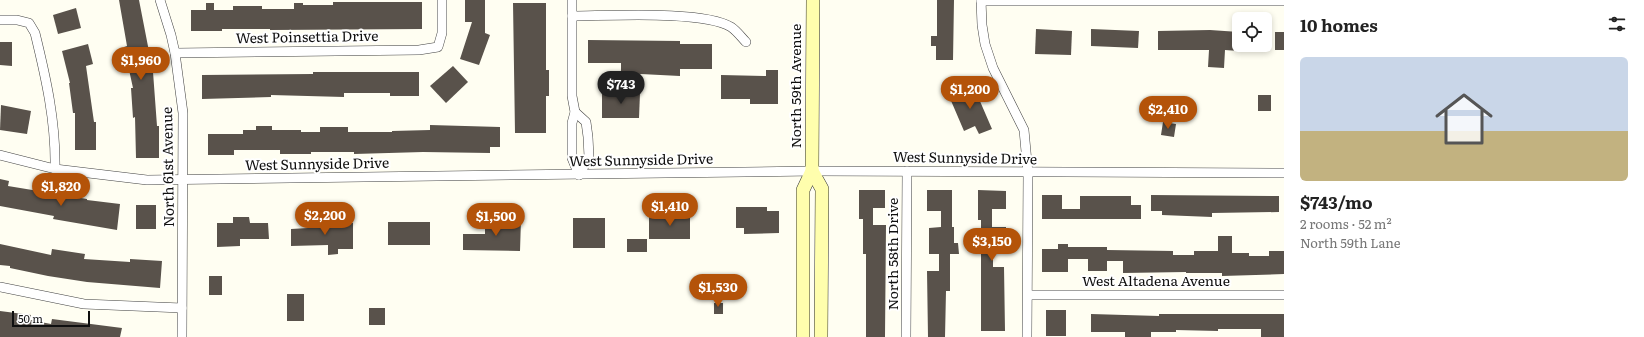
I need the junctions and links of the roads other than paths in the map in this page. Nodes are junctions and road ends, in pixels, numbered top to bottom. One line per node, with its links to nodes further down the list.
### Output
1 (160, 0): 10 (street, North 61st Avenue)
2 (442, 0): 10 (street, West Poinsettia Drive)
3 (572, 0): 7 (street)
4 (813, 0): 14 (main road, North 59th Avenue)
5 (981, 0): 6 (street); 16 (street)
6 (1284, 1)
7 (572, 16): 9 (street); 11 (street)
8 (0, 20): 13 (street)
9 (746, 42)
10 (175, 53): 19 (street, North 61st Avenue)
11 (575, 112): 18 (street); 18 (street)
12 (0, 155): 13 (street, West Sunnyside Drive)
13 (55, 169): 19 (street, West Sunnyside Drive)
14 (812, 171): 15 (street, West Sunnyside Drive); 18 (street, West Sunnyside Drive); 25 (main road, North 59th Avenue); 26 (main road, North 59th Avenue)
15 (907, 171): 16 (street, West Sunnyside Drive); 27 (street, North 58th Drive)
16 (1028, 173): 17 (street, West Sunnyside Drive); 21 (street)
17 (1284, 173)
18 (579, 175): 19 (street, West Sunnyside Drive)
19 (184, 180): 23 (street, North 61st Avenue)
20 (0, 287): 23 (street)
21 (1028, 295): 22 (street, West Altadena Avenue); 28 (street)
22 (1284, 295)
23 (182, 308): 24 (street, North 61st Avenue)
24 (182, 337)
25 (803, 337)
26 (821, 337)
27 (906, 337)
28 (1027, 337)

